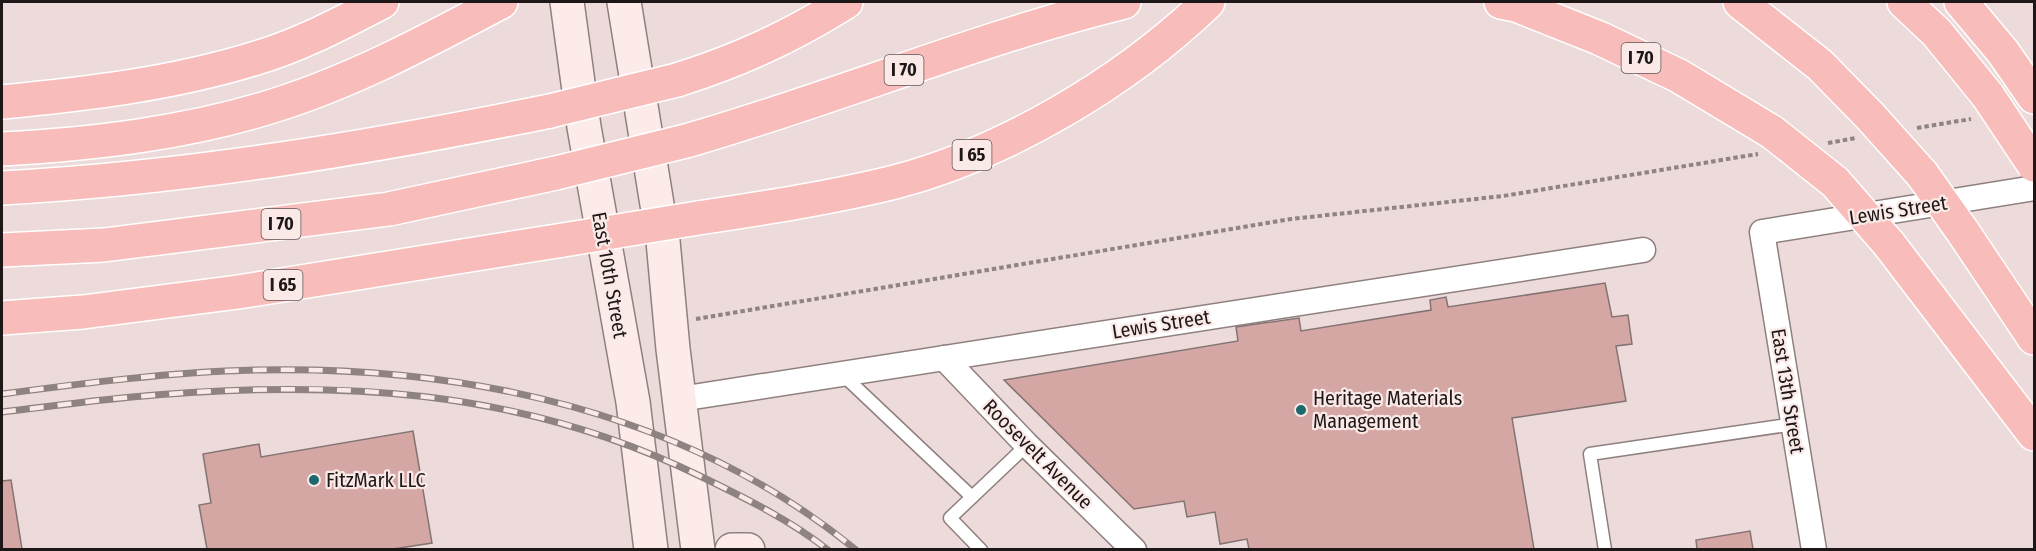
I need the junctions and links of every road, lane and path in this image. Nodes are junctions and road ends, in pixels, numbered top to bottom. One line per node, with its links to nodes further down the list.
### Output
1 (382, 2): 13 (highway)
2 (501, 2): 19 (highway)
3 (567, 2): 36 (main road, East 10th Street)
4 (624, 2): 31 (main road)
5 (846, 2): 21 (highway, bridge)
6 (1124, 2): 24 (highway, I 70, bridge)
7 (1208, 2): 26 (highway, I 65, bridge)
8 (1502, 2): 17 (highway, I 70)
9 (1740, 2): 15 (highway)
10 (1904, 2): 14 (highway)
11 (1961, 2): 12 (highway)
12 (2031, 92)
13 (2, 102)
14 (1984, 107): 16 (path); 20 (highway, bridge)
15 (1863, 127): 18 (path); 28 (highway, bridge)
16 (1914, 129)
17 (1769, 142): 27 (path); 33 (highway, I 70, bridge)
18 (1822, 144)
19 (2, 149)
20 (2034, 165)
21 (2, 188)
22 (2034, 188): 23 (street, Lewis Street)
23 (1762, 232): 32 (street, East 13th Street)
24 (2, 250)
25 (1643, 250): 29 (street, Lewis Street)
26 (2, 318)
27 (689, 320)
28 (2034, 338)
29 (944, 358): 30 (street, Lewis Street); 34 (street, Roosevelt Avenue)
30 (842, 374): 31 (street, Lewis Street); 35 (lane)
31 (680, 399): 37 (main road)
32 (1794, 424): 42 (lane); 43 (street, East 13th Street)
33 (2034, 434)
34 (1027, 445): 35 (lane); 41 (street, Roosevelt Avenue)
35 (972, 497): 40 (lane)
36 (651, 549)
37 (698, 549)
38 (732, 549): 39 (main road)
39 (748, 549)
40 (981, 549)
41 (1134, 549)
42 (1605, 549)
43 (1814, 549)

